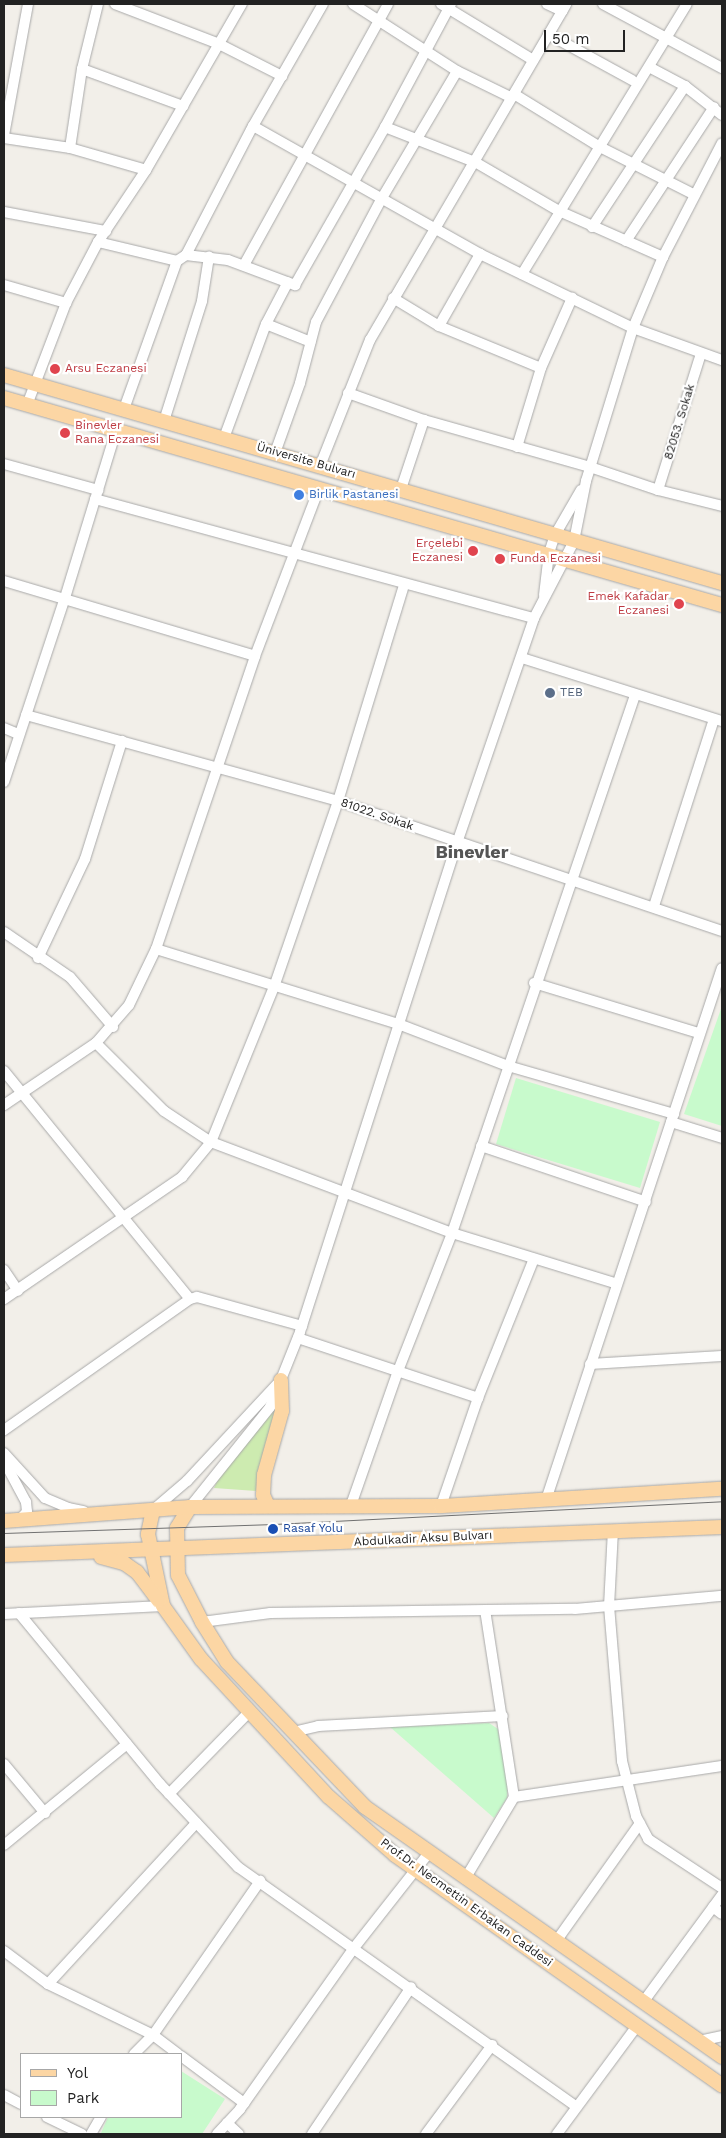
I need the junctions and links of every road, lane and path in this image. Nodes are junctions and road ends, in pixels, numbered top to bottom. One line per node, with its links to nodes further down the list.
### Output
1 (28, 4): 32 (street)
2 (98, 4): 21 (street)
3 (115, 4): 16 (street)
4 (242, 4): 16 (street)
5 (322, 4): 23 (street)
6 (353, 4): 13 (street)
7 (388, 4): 13 (street)
8 (547, 4): 12 (street)
9 (603, 4): 15 (street)
10 (688, 4): 15 (street)
11 (447, 5): 17 (street); 18 (street)
12 (564, 7): 14 (street)
13 (379, 22): 17 (street); 37 (street)
14 (548, 34): 18 (street); 24 (street)
15 (667, 36): 19 (street); 20 (street)
16 (219, 44): 23 (street); 27 (street)
17 (426, 50): 22 (street); 31 (street)
18 (533, 60): 26 (street)
19 (650, 67): 25 (street); 35 (street)
20 (722, 68)
21 (82, 69): 27 (street); 36 (street)
22 (457, 70): 26 (street); 33 (street)
23 (282, 76): 30 (street)
24 (632, 80)
25 (685, 86): 28 (street); 39 (street)
26 (513, 96): 35 (street); 38 (street)
27 (183, 106): 40 (street)
28 (714, 107): 29 (street); 41 (street)
29 (722, 115)
30 (253, 126): 37 (street); 53 (street)
31 (385, 127): 33 (street); 42 (street)
32 (4, 137): 36 (street)
33 (418, 140): 38 (street); 44 (street)
34 (722, 143): 43 (street)
35 (600, 147): 39 (street); 45 (street)
36 (70, 148): 40 (street)
37 (305, 154): 42 (street); 57 (street)
38 (475, 162): 45 (street); 48 (street)
39 (634, 163): 41 (street); 47 (street)
40 (146, 170): 49 (street)
41 (665, 178): 43 (street); 50 (street)
42 (355, 181): 44 (street); 59 (street)
43 (695, 195): 55 (street)
44 (382, 198): 48 (street); 67 (street)
45 (560, 211): 47 (street); 58 (street)
46 (4, 212): 49 (street)
47 (592, 227): 50 (street)
48 (435, 230): 52 (street); 61 (street)
49 (106, 231): 51 (street)
50 (626, 241): 55 (street)
51 (98, 242): 56 (street); 63 (street)
52 (480, 254): 58 (street); 65 (street)
53 (186, 255): 54 (street); 56 (street)
54 (209, 257): 57 (street); 78 (street)
55 (663, 257): 66 (street)
56 (177, 261): 76 (street)
57 (244, 265): 59 (street)
58 (522, 274): 62 (street)
59 (288, 282): 64 (street)
60 (4, 285): 63 (street)
61 (393, 298): 65 (street); 73 (street)
62 (572, 298): 66 (street); 70 (street)
63 (66, 303): 72 (street)
64 (266, 324): 67 (street); 80 (street)
65 (439, 326): 70 (street)
66 (633, 328): 68 (street); 85 (street)
67 (311, 342): 82 (street)
68 (701, 354): 69 (street); 89 (street, 82053. Sokak)
69 (722, 360)
70 (541, 368): 81 (street)
71 (4, 375): 72 (main road, Üniversite Bulvarı)
72 (35, 384): 75 (street); 76 (main road, Üniversite Bulvarı)
73 (348, 393): 77 (street); 84 (street)
74 (4, 398): 75 (main road, Üniversite Bulvarı)
75 (28, 405): 79 (main road, Üniversite Bulvarı)
76 (124, 409): 78 (main road, Üniversite Bulvarı)
77 (424, 420): 81 (street); 88 (street)
78 (164, 421): 80 (main road, Üniversite Bulvarı)
79 (117, 428): 87 (main road, Üniversite Bulvarı); 90 (street)
80 (224, 438): 82 (main road, Üniversite Bulvarı)
81 (517, 446): 85 (street)
82 (276, 453): 84 (main road, Üniversite Bulvarı)
83 (4, 464): 90 (street)
84 (320, 466): 88 (main road, Üniversite Bulvarı)
85 (590, 467): 86 (street); 89 (street)
86 (586, 481): 92 (street); 93 (street)
87 (319, 488): 94 (main road, Üniversite Bulvarı); 95 (street)
88 (401, 489): 92 (main road, Üniversite Bulvarı)
89 (658, 490): 91 (street)
90 (97, 495): 95 (street); 100 (street)
91 (722, 506)
92 (556, 535): 93 (main road, Üniversite Bulvarı); 94 (street)
93 (574, 541): 96 (street); 98 (main road, Üniversite Bulvarı)
94 (549, 553): 96 (main road, Üniversite Bulvarı); 101 (street)
95 (291, 555): 99 (street); 104 (street)
96 (566, 560): 101 (street); 102 (main road, Üniversite Bulvarı)
97 (4, 581): 100 (street)
98 (722, 583)
99 (404, 585): 103 (street); 114 (street)
100 (64, 601): 104 (street); 107 (street)
101 (543, 601): 103 (street)
102 (722, 605)
103 (534, 618): 105 (street)
104 (255, 656): 112 (street)
105 (522, 658): 106 (street); 115 (street)
106 (635, 695): 108 (street); 116 (street)
107 (26, 715): 110 (street); 111 (street, 81022. Sokak)
108 (718, 720): 117 (street)
109 (4, 728): 110 (street)
110 (18, 734): 113 (street)
111 (122, 741): 112 (street, 81022. Sokak); 121 (street)
112 (219, 768): 114 (street, 81022. Sokak); 120 (street)
113 (4, 782)
114 (338, 801): 115 (street, 81022. Sokak); 124 (street)
115 (457, 843): 116 (street, 81022. Sokak); 125 (street)
116 (570, 882): 117 (street, 81022. Sokak); 123 (street)
117 (654, 906): 118 (street, 81022. Sokak)
118 (722, 931)
119 (4, 932): 121 (street)
120 (156, 949): 124 (street); 126 (street)
121 (38, 958): 126 (street)
122 (722, 968): 127 (street)
123 (534, 983): 127 (street); 129 (street)
124 (274, 987): 125 (street); 135 (street)
125 (401, 1025): 129 (street); 137 (street)
126 (113, 1026): 128 (street)
127 (699, 1033): 133 (street)
128 (96, 1043): 131 (street); 135 (street)
129 (508, 1066): 133 (street); 136 (street)
130 (4, 1071): 131 (street)
131 (20, 1093): 132 (street); 139 (street)
132 (4, 1105)
133 (672, 1118): 134 (street); 138 (street)
134 (722, 1138)
135 (211, 1142): 137 (street); 139 (street)
136 (481, 1146): 138 (street); 140 (street)
137 (347, 1193): 140 (street); 147 (street)
138 (646, 1202): 143 (street)
139 (121, 1218): 144 (street); 146 (street)
140 (452, 1233): 141 (street); 151 (street)
141 (534, 1259): 143 (street); 153 (street)
142 (4, 1270): 144 (street)
143 (615, 1283): 150 (street)
144 (18, 1291): 145 (street)
145 (4, 1299)
146 (190, 1300): 147 (street); 154 (street)
147 (302, 1326): 148 (street)
148 (298, 1338): 151 (street); 152 (street)
149 (722, 1356): 150 (street)
150 (590, 1364): 158 (street)
151 (398, 1371): 153 (street); 162 (street)
152 (281, 1380): 159 (main road); 161 (street); 163 (street)
153 (478, 1398): 160 (street)
154 (4, 1430)
155 (4, 1453): 164 (street)
156 (4, 1461): 166 (street)
157 (722, 1489): 158 (main road)
158 (547, 1498): 160 (main road)
159 (268, 1506): 161 (main road); 162 (main road)
160 (441, 1506): 162 (main road)
161 (190, 1507): 163 (main road); 170 (main road, Prof.Dr. Necmettin Erbakan Caddesi)
162 (350, 1508)
163 (153, 1510): 164 (main road); 169 (main road, Prof.Dr. Necmettin Erbakan Caddesi)
164 (105, 1514): 166 (main road)
165 (4, 1521): 166 (main road)
166 (18, 1521)
167 (722, 1526): 168 (main road, Abdulkadir Aksu Bulvarı)
168 (613, 1530): 170 (main road, Abdulkadir Aksu Bulvarı); 175 (street)
169 (150, 1550): 170 (main road, Abdulkadir Aksu Bulvarı); 171 (main road, Abdulkadir Aksu Bulvarı); 174 (main road, Prof.Dr. Necmettin Erbakan Caddesi)
170 (176, 1550): 179 (main road, Prof.Dr. Necmettin Erbakan Caddesi)
171 (81, 1553): 172 (main road, Abdulkadir Aksu Bulvarı); 174 (main road)
172 (4, 1555)
173 (722, 1596): 175 (street)
174 (163, 1606): 177 (street); 180 (main road, Prof.Dr. Necmettin Erbakan Caddesi)
175 (609, 1606): 176 (street); 186 (street)
176 (485, 1610): 179 (street); 181 (street)
177 (19, 1613): 178 (street); 183 (street)
178 (4, 1614)
179 (202, 1622): 182 (main road, Prof.Dr. Necmettin Erbakan Caddesi)
180 (250, 1712): 187 (street); 194 (main road, Prof.Dr. Necmettin Erbakan Caddesi)
181 (502, 1716): 182 (street); 188 (street)
182 (294, 1732): 193 (main road, Prof.Dr. Necmettin Erbakan Caddesi)
183 (127, 1744): 187 (street); 189 (street)
184 (4, 1764): 189 (street)
185 (722, 1766): 186 (street)
186 (627, 1780): 188 (street); 191 (street)
187 (168, 1794): 190 (street)
188 (514, 1797): 195 (street)
189 (45, 1813): 192 (street)
190 (196, 1823): 196 (street); 204 (street)
191 (640, 1824): 197 (street); 201 (street)
192 (4, 1845)
193 (428, 1854): 194 (street); 195 (main road, Prof.Dr. Necmettin Erbakan Caddesi)
194 (416, 1868): 202 (street); 207 (main road, Prof.Dr. Necmettin Erbakan Caddesi)
195 (466, 1880): 201 (main road, Prof.Dr. Necmettin Erbakan Caddesi)
196 (260, 1881): 202 (street); 208 (street)
197 (722, 1888)
198 (722, 1895): 199 (street)
199 (713, 1907): 200 (street); 206 (street)
200 (722, 1914)
201 (558, 1940): 206 (main road, Prof.Dr. Necmettin Erbakan Caddesi)
202 (354, 1948): 205 (street); 219 (street)
203 (4, 1952): 204 (street)
204 (48, 1984): 208 (street)
205 (411, 1987): 211 (street); 229 (street)
206 (644, 2001): 210 (main road, Prof.Dr. Necmettin Erbakan Caddesi)
207 (637, 2026): 216 (main road, Prof.Dr. Necmettin Erbakan Caddesi); 220 (street)
208 (153, 2035): 212 (street); 213 (street)
209 (722, 2036): 210 (street)
210 (700, 2041): 215 (main road, Prof.Dr. Necmettin Erbakan Caddesi)
211 (492, 2045): 220 (street); 230 (street)
212 (135, 2053)
213 (177, 2053)
214 (182, 2056): 219 (street)
215 (722, 2057)
216 (722, 2086)
217 (4, 2095): 218 (street)
218 (20, 2103)
219 (244, 2103): 223 (street)
220 (576, 2106): 231 (street)
221 (48, 2118): 224 (street)
222 (100, 2118): 226 (street)
223 (227, 2123): 227 (street); 228 (street)
224 (65, 2130): 225 (street)
225 (82, 2134)
226 (92, 2134)
227 (217, 2134)
228 (239, 2134)
229 (312, 2134)
230 (426, 2134)
231 (557, 2134)

